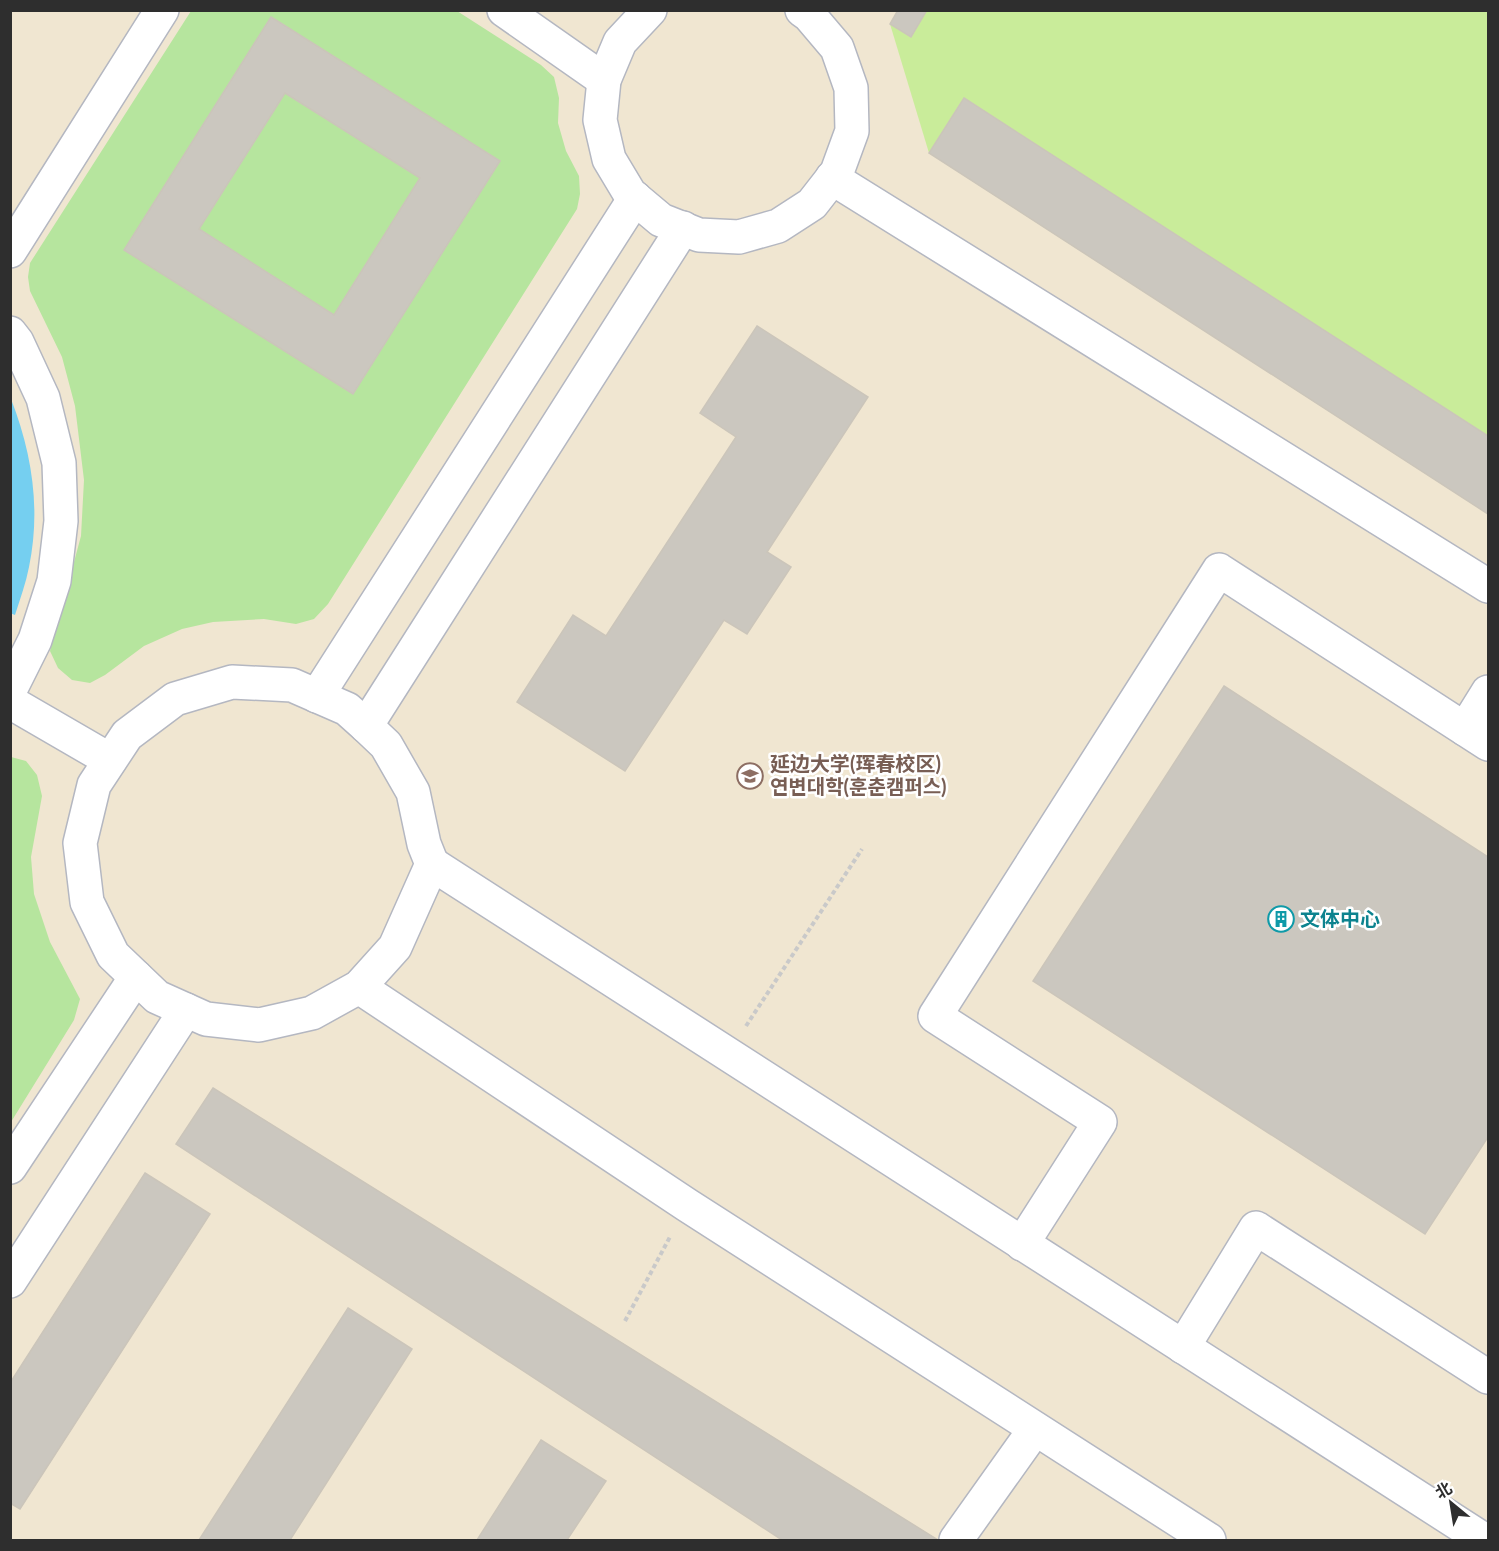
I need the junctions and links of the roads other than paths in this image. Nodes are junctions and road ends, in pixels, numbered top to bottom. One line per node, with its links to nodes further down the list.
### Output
1 (162, 10): 9 (lane)
2 (504, 10): 5 (lane)
3 (638, 14): 5 (lane)
4 (821, 18): 6 (lane)
5 (604, 80): 7 (lane)
6 (832, 178): 8 (lane); 11 (lane)
7 (635, 198): 8 (lane); 14 (lane)
8 (682, 228): 16 (lane)
9 (10, 251)
10 (10, 333): 12 (lane)
11 (1488, 586)
12 (10, 690)
13 (1488, 692): 17 (lane)
14 (317, 696): 16 (lane); 18 (lane)
15 (10, 702): 18 (lane)
16 (366, 726): 19 (lane)
17 (1477, 736): 24 (lane)
18 (110, 760): 20 (lane)
19 (432, 864): 21 (lane); 24 (lane)
20 (136, 977): 22 (lane); 23 (lane)
21 (359, 987): 22 (lane); 28 (lane)
22 (186, 1010): 25 (lane)
23 (10, 1167)
24 (1022, 1244): 26 (lane)
25 (10, 1281)
26 (1183, 1347): 27 (lane); 31 (lane)
27 (1488, 1377)
28 (1035, 1429): 29 (lane); 30 (lane)
29 (956, 1540)
30 (1209, 1540)
31 (1484, 1540)

